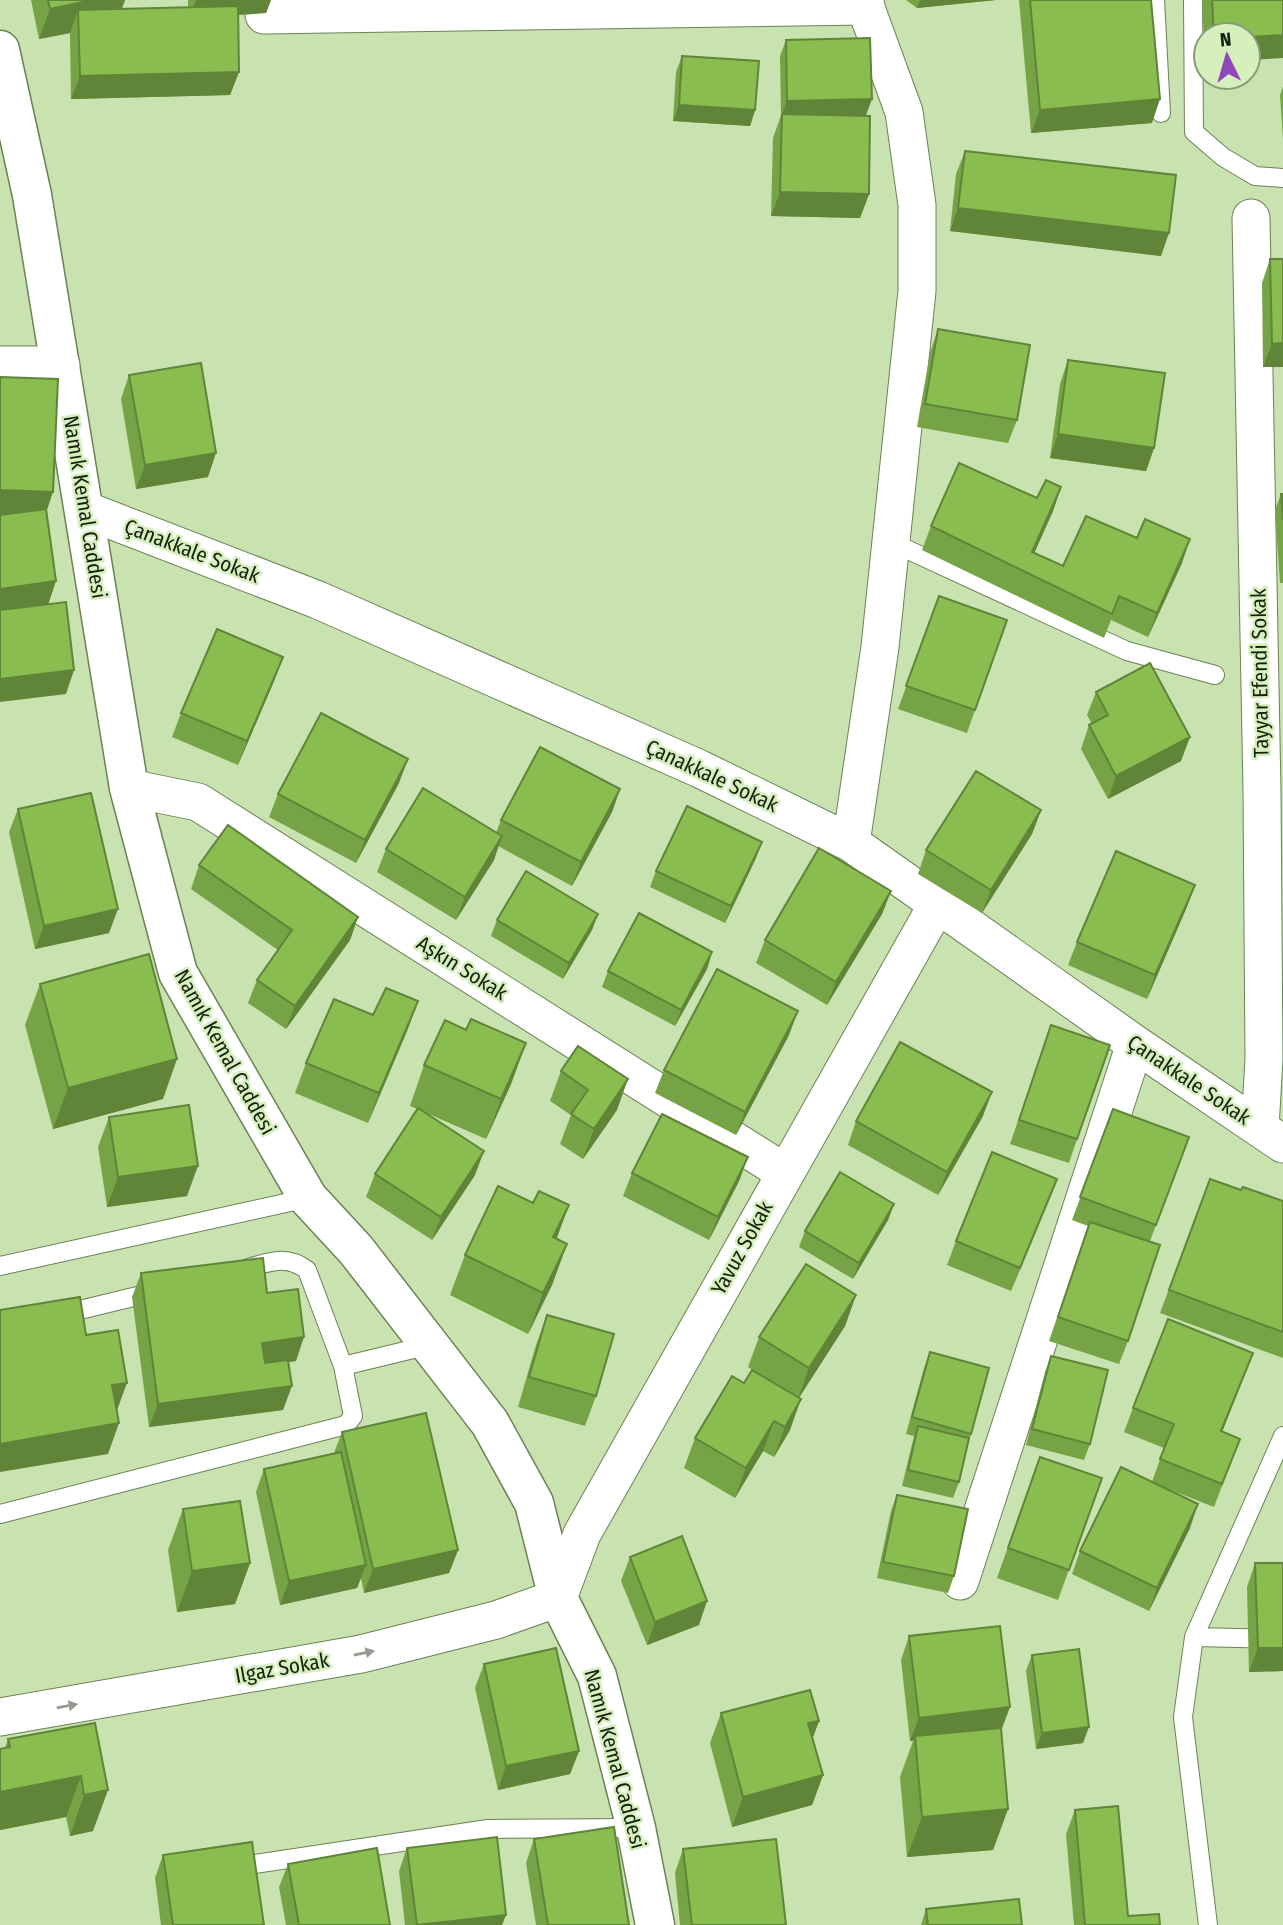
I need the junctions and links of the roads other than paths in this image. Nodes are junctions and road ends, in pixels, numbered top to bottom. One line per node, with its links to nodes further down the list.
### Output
1 (1154, 0): 6 (lane)
2 (1193, 0): 7 (lane)
3 (865, 3): 4 (street); 12 (street)
4 (264, 15)
5 (1, 57): 10 (street, Namık Kemal Caddesi)
6 (1161, 113)
7 (1283, 178)
8 (1251, 218): 15 (street, Tayyar Efendi Sokak)
9 (0, 365): 10 (street)
10 (61, 365): 11 (street, Namık Kemal Caddesi)
11 (85, 510): 14 (street, Namık Kemal Caddesi); 16 (street, Çanakkale Sokak)
12 (891, 542): 13 (lane); 16 (street)
13 (1215, 675)
14 (129, 788): 20 (street, Aşkın Sokak); 21 (street, Namık Kemal Caddesi)
15 (1273, 791): 19 (street, Tayyar Efendi Sokak)
16 (851, 843): 17 (street, Çanakkale Sokak)
17 (937, 905): 18 (street, Çanakkale Sokak); 20 (street, Yavuz Sokak)
18 (1135, 1044): 19 (street, Çanakkale Sokak); 30 (street)
19 (1271, 1136)
20 (784, 1172): 31 (street, Yavuz Sokak)
21 (308, 1198): 22 (lane); 26 (street, Namık Kemal Caddesi)
22 (0, 1266)
23 (226, 1274): 27 (lane)
24 (173, 1287): 25 (lane)
25 (40, 1320)
26 (429, 1345): 27 (lane); 31 (street, Namık Kemal Caddesi)
27 (344, 1366): 29 (lane)
28 (1283, 1436): 32 (lane)
29 (0, 1514)
30 (960, 1581)
31 (558, 1598): 34 (street, Ilgaz Sokak, one-way to 31); 35 (street, Namık Kemal Caddesi)
32 (1194, 1637): 33 (lane); 38 (lane)
33 (1283, 1639)
34 (0, 1717)
35 (636, 1828): 36 (lane); 37 (street, Namık Kemal Caddesi)
36 (248, 1865)
37 (655, 1925)
38 (1208, 1925)

